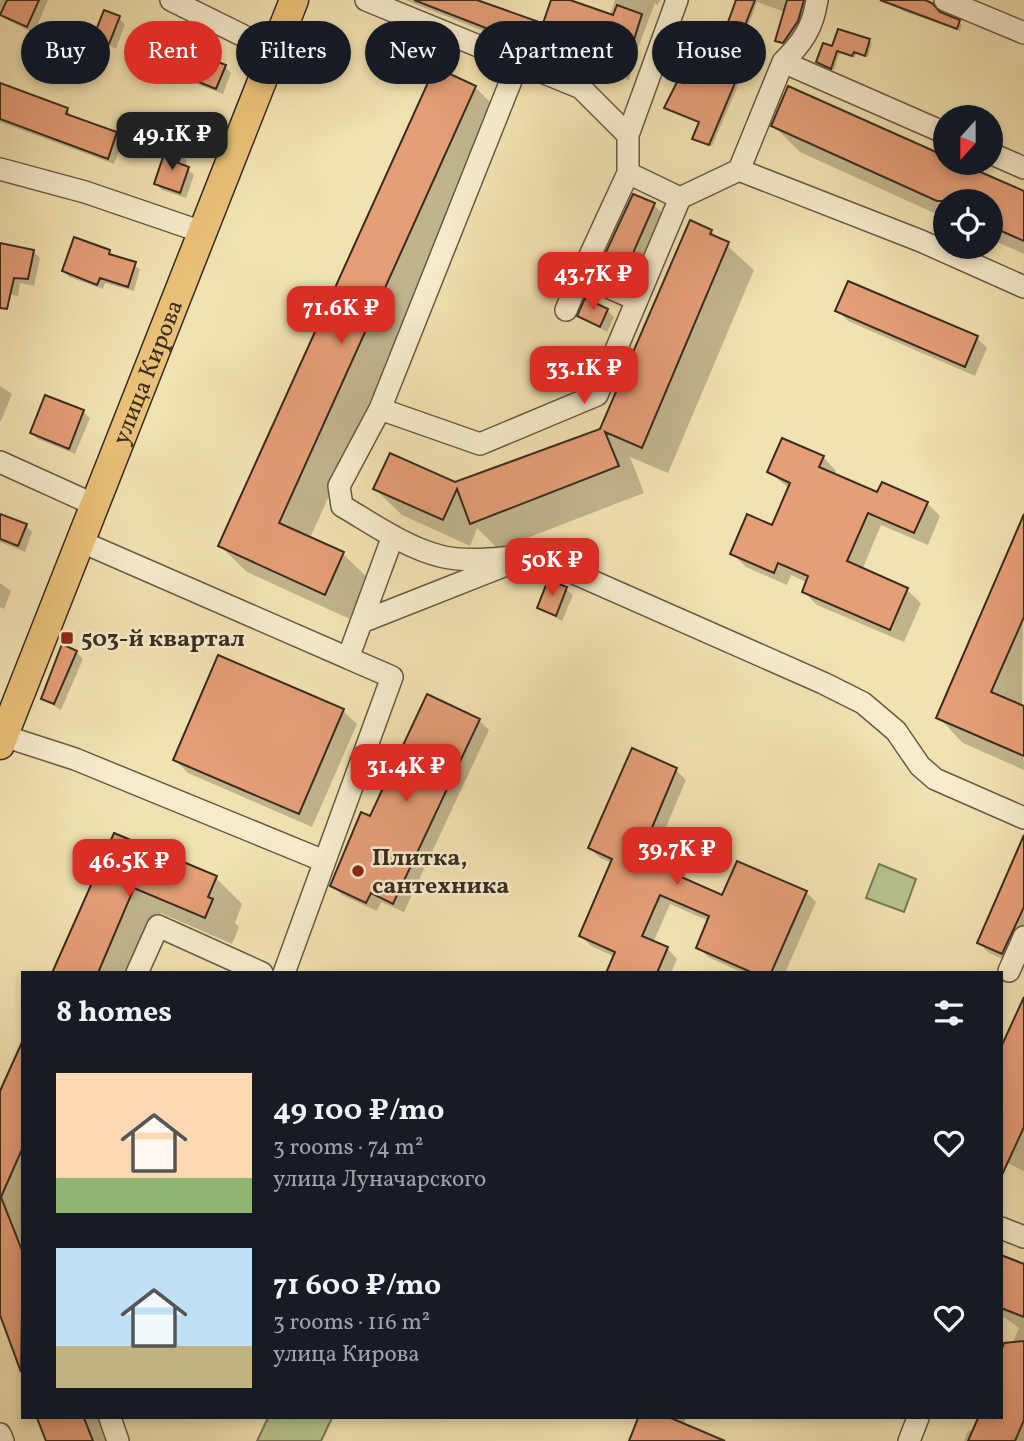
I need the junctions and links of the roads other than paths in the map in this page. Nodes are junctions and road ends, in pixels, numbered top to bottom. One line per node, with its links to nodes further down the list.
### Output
1 (171, 0): 8 (street)
2 (294, 0): 7 (main road, улица Кирова)
3 (366, 0): 10 (street)
4 (677, 0): 16 (street)
5 (817, 0): 11 (street)
6 (945, 0): 9 (street)
7 (286, 21)
8 (236, 32)
9 (1024, 33)
10 (474, 45)
11 (783, 62): 15 (street); 20 (street)
12 (261, 84): 23 (main road, улица Кирова)
13 (510, 84): 28 (street)
14 (571, 84): 16 (street)
15 (933, 128)
16 (628, 135): 21 (street)
17 (1003, 159): 18 (street)
18 (1024, 168)
19 (0, 169): 23 (street)
20 (739, 170): 22 (street); 25 (street)
21 (628, 173): 22 (street); 24 (street)
22 (680, 198): 26 (street)
23 (205, 233): 30 (main road, улица Кирова)
24 (581, 275): 26 (street); 27 (street)
25 (1024, 287)
26 (637, 300): 28 (street)
27 (566, 310)
28 (380, 409): 31 (street)
29 (0, 462): 30 (street)
30 (97, 506): 32 (main road, улица Кирова)
31 (393, 536): 33 (street); 34 (street)
32 (82, 542): 35 (street); 36 (main road, улица Кирова)
33 (533, 555): 34 (street); 37 (street)
34 (364, 621): 35 (street)
35 (348, 658): 38 (street)
36 (2, 740): 38 (street)
37 (1024, 818)
38 (324, 861): 42 (street)
39 (1024, 937): 43 (street)
40 (138, 971): 41 (street)
41 (258, 971)
42 (285, 971)
43 (1009, 971)
44 (110, 1419): 48 (street)
45 (918, 1419): 49 (street)
46 (0, 1434): 47 (street)
47 (3, 1441)
48 (118, 1441)
49 (909, 1441)

